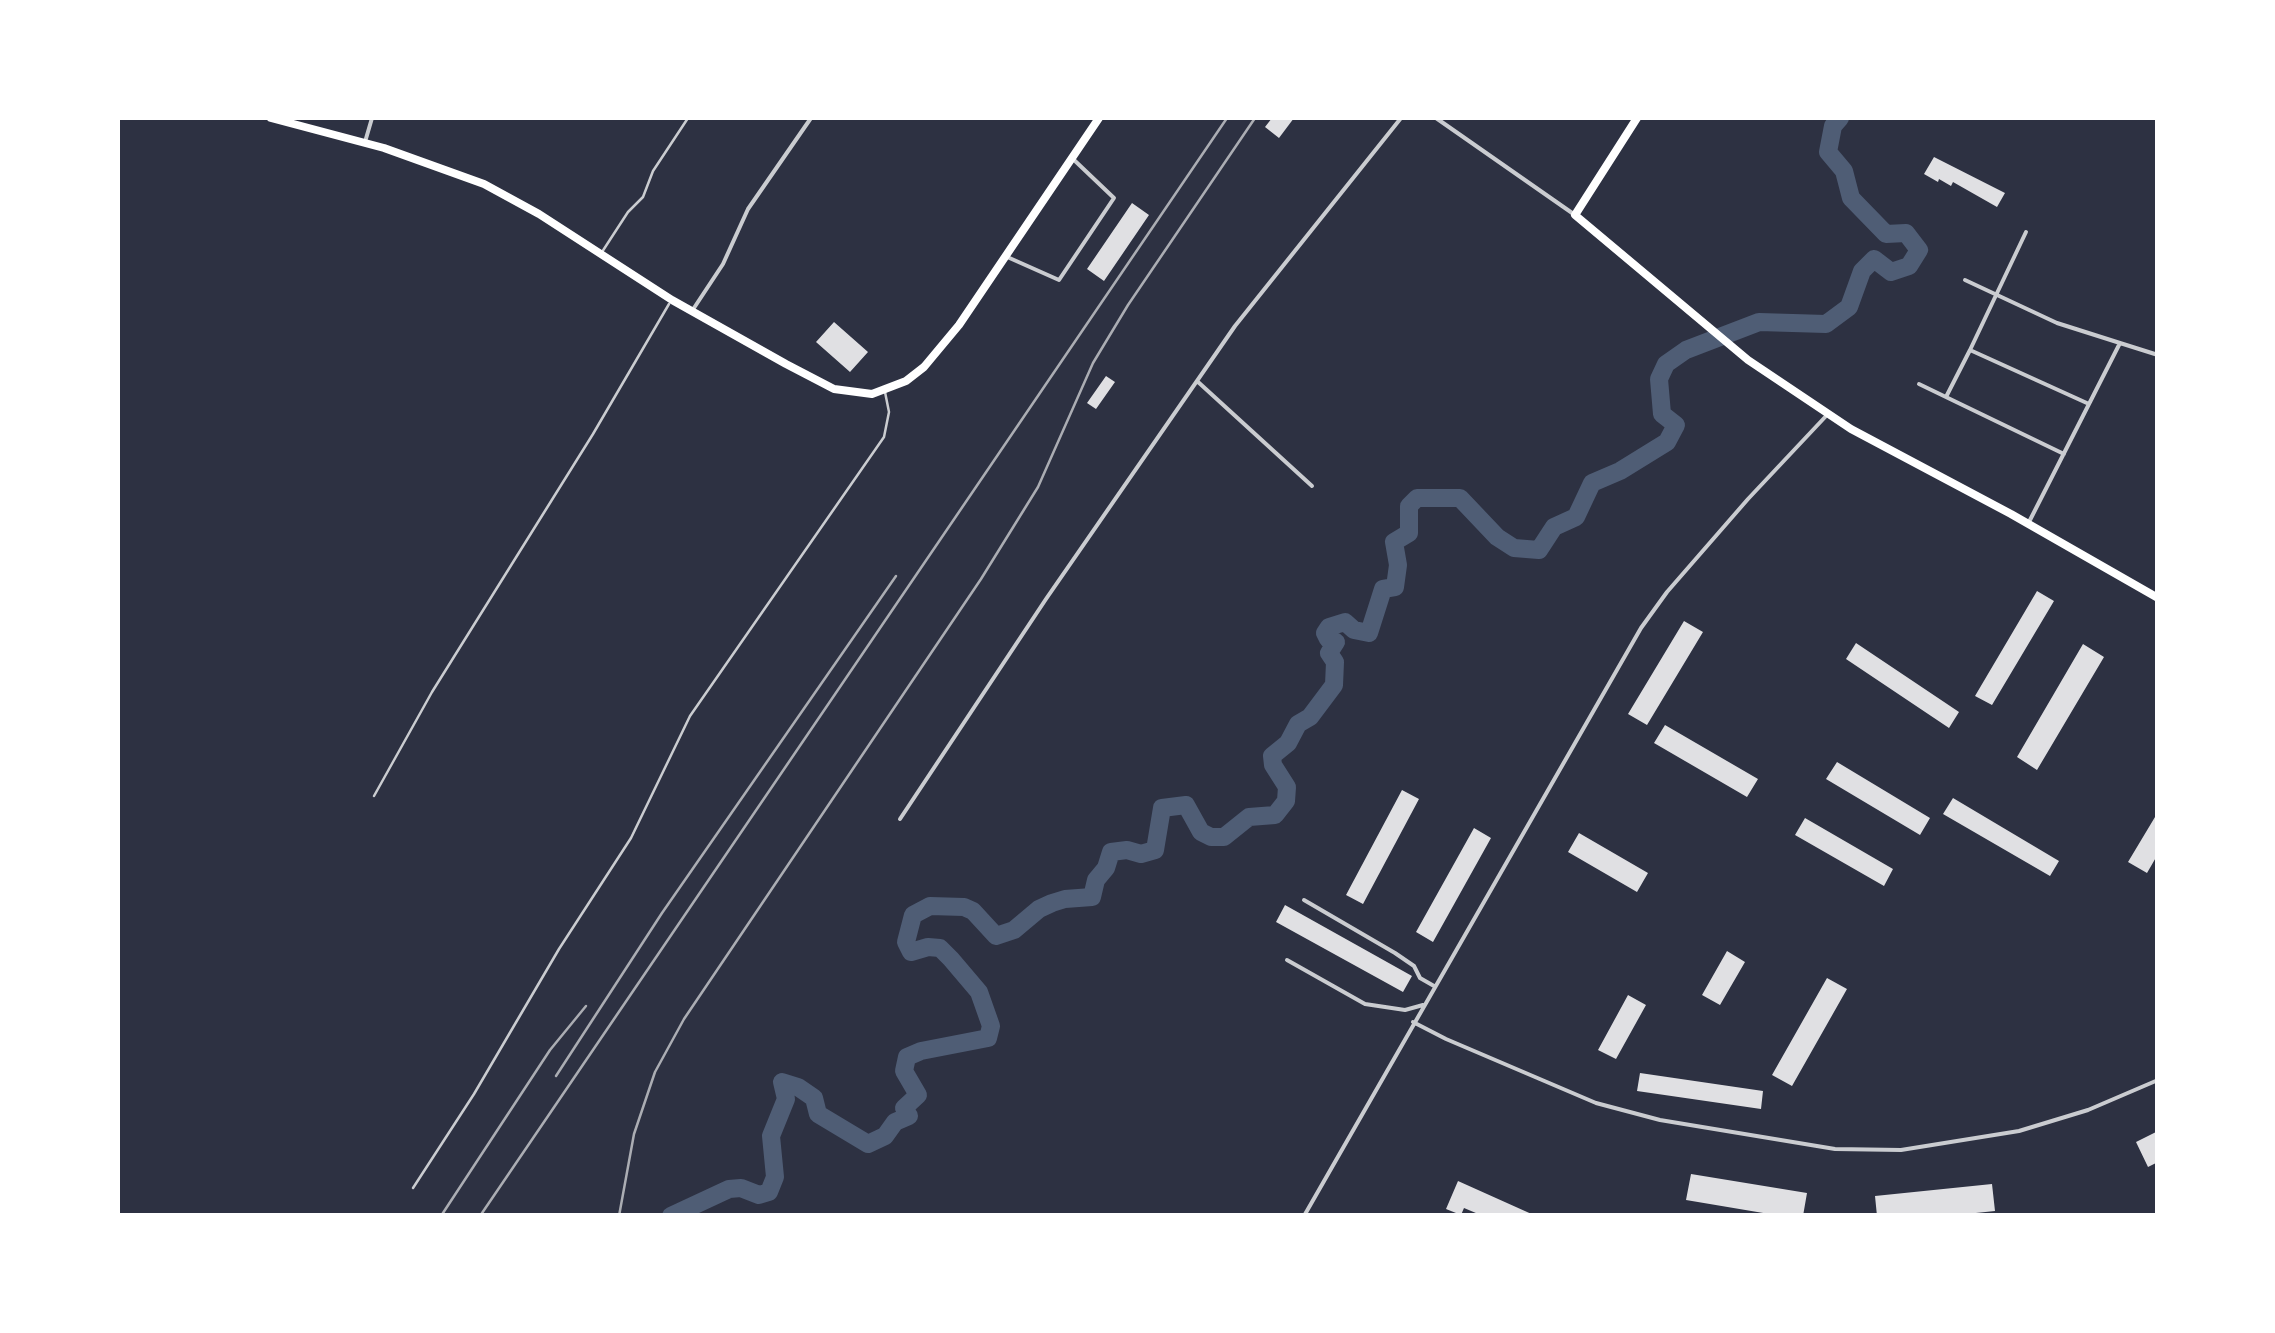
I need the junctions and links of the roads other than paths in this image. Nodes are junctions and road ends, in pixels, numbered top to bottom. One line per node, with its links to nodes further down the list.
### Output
1 (271, 118): 10 (main road)
2 (372, 118): 10 (street)
3 (688, 118): 14 (lane)
4 (800, 118): 9 (street)
5 (1099, 118): 11 (main road)
6 (1401, 118): 23 (street)
7 (1436, 118): 12 (street)
8 (1637, 118): 12 (main road)
9 (809, 120): 19 (street)
10 (364, 143): 14 (main road)
11 (1072, 158): 15 (main road); 15 (street)
12 (1575, 216): 28 (main road)
13 (2026, 232): 17 (street)
14 (601, 253): 18 (main road)
15 (1005, 256): 25 (main road)
16 (1965, 280): 17 (street)
17 (1996, 294): 20 (street); 21 (street)
18 (672, 300): 19 (main road); 33 (lane)
19 (692, 311): 25 (main road)
20 (2120, 343): 22 (street); 27 (street)
21 (1970, 350): 26 (street); 27 (street)
22 (2158, 354)
23 (1197, 381): 30 (street); 34 (street)
24 (1919, 384): 26 (street)
25 (884, 391): 41 (lane)
26 (1946, 397): 29 (street)
27 (2089, 404): 29 (street)
28 (1828, 414): 31 (main road); 37 (street)
29 (2064, 454): 31 (street)
30 (1312, 486)
31 (2028, 524): 32 (main road)
32 (2158, 598)
33 (374, 796)
34 (900, 820)
35 (1304, 900): 37 (street)
36 (1286, 960): 38 (street)
37 (1434, 986): 38 (street)
38 (1423, 1005): 39 (street)
39 (1414, 1022): 40 (street); 42 (street)
40 (2158, 1080)
41 (412, 1188)
42 (1304, 1216)

